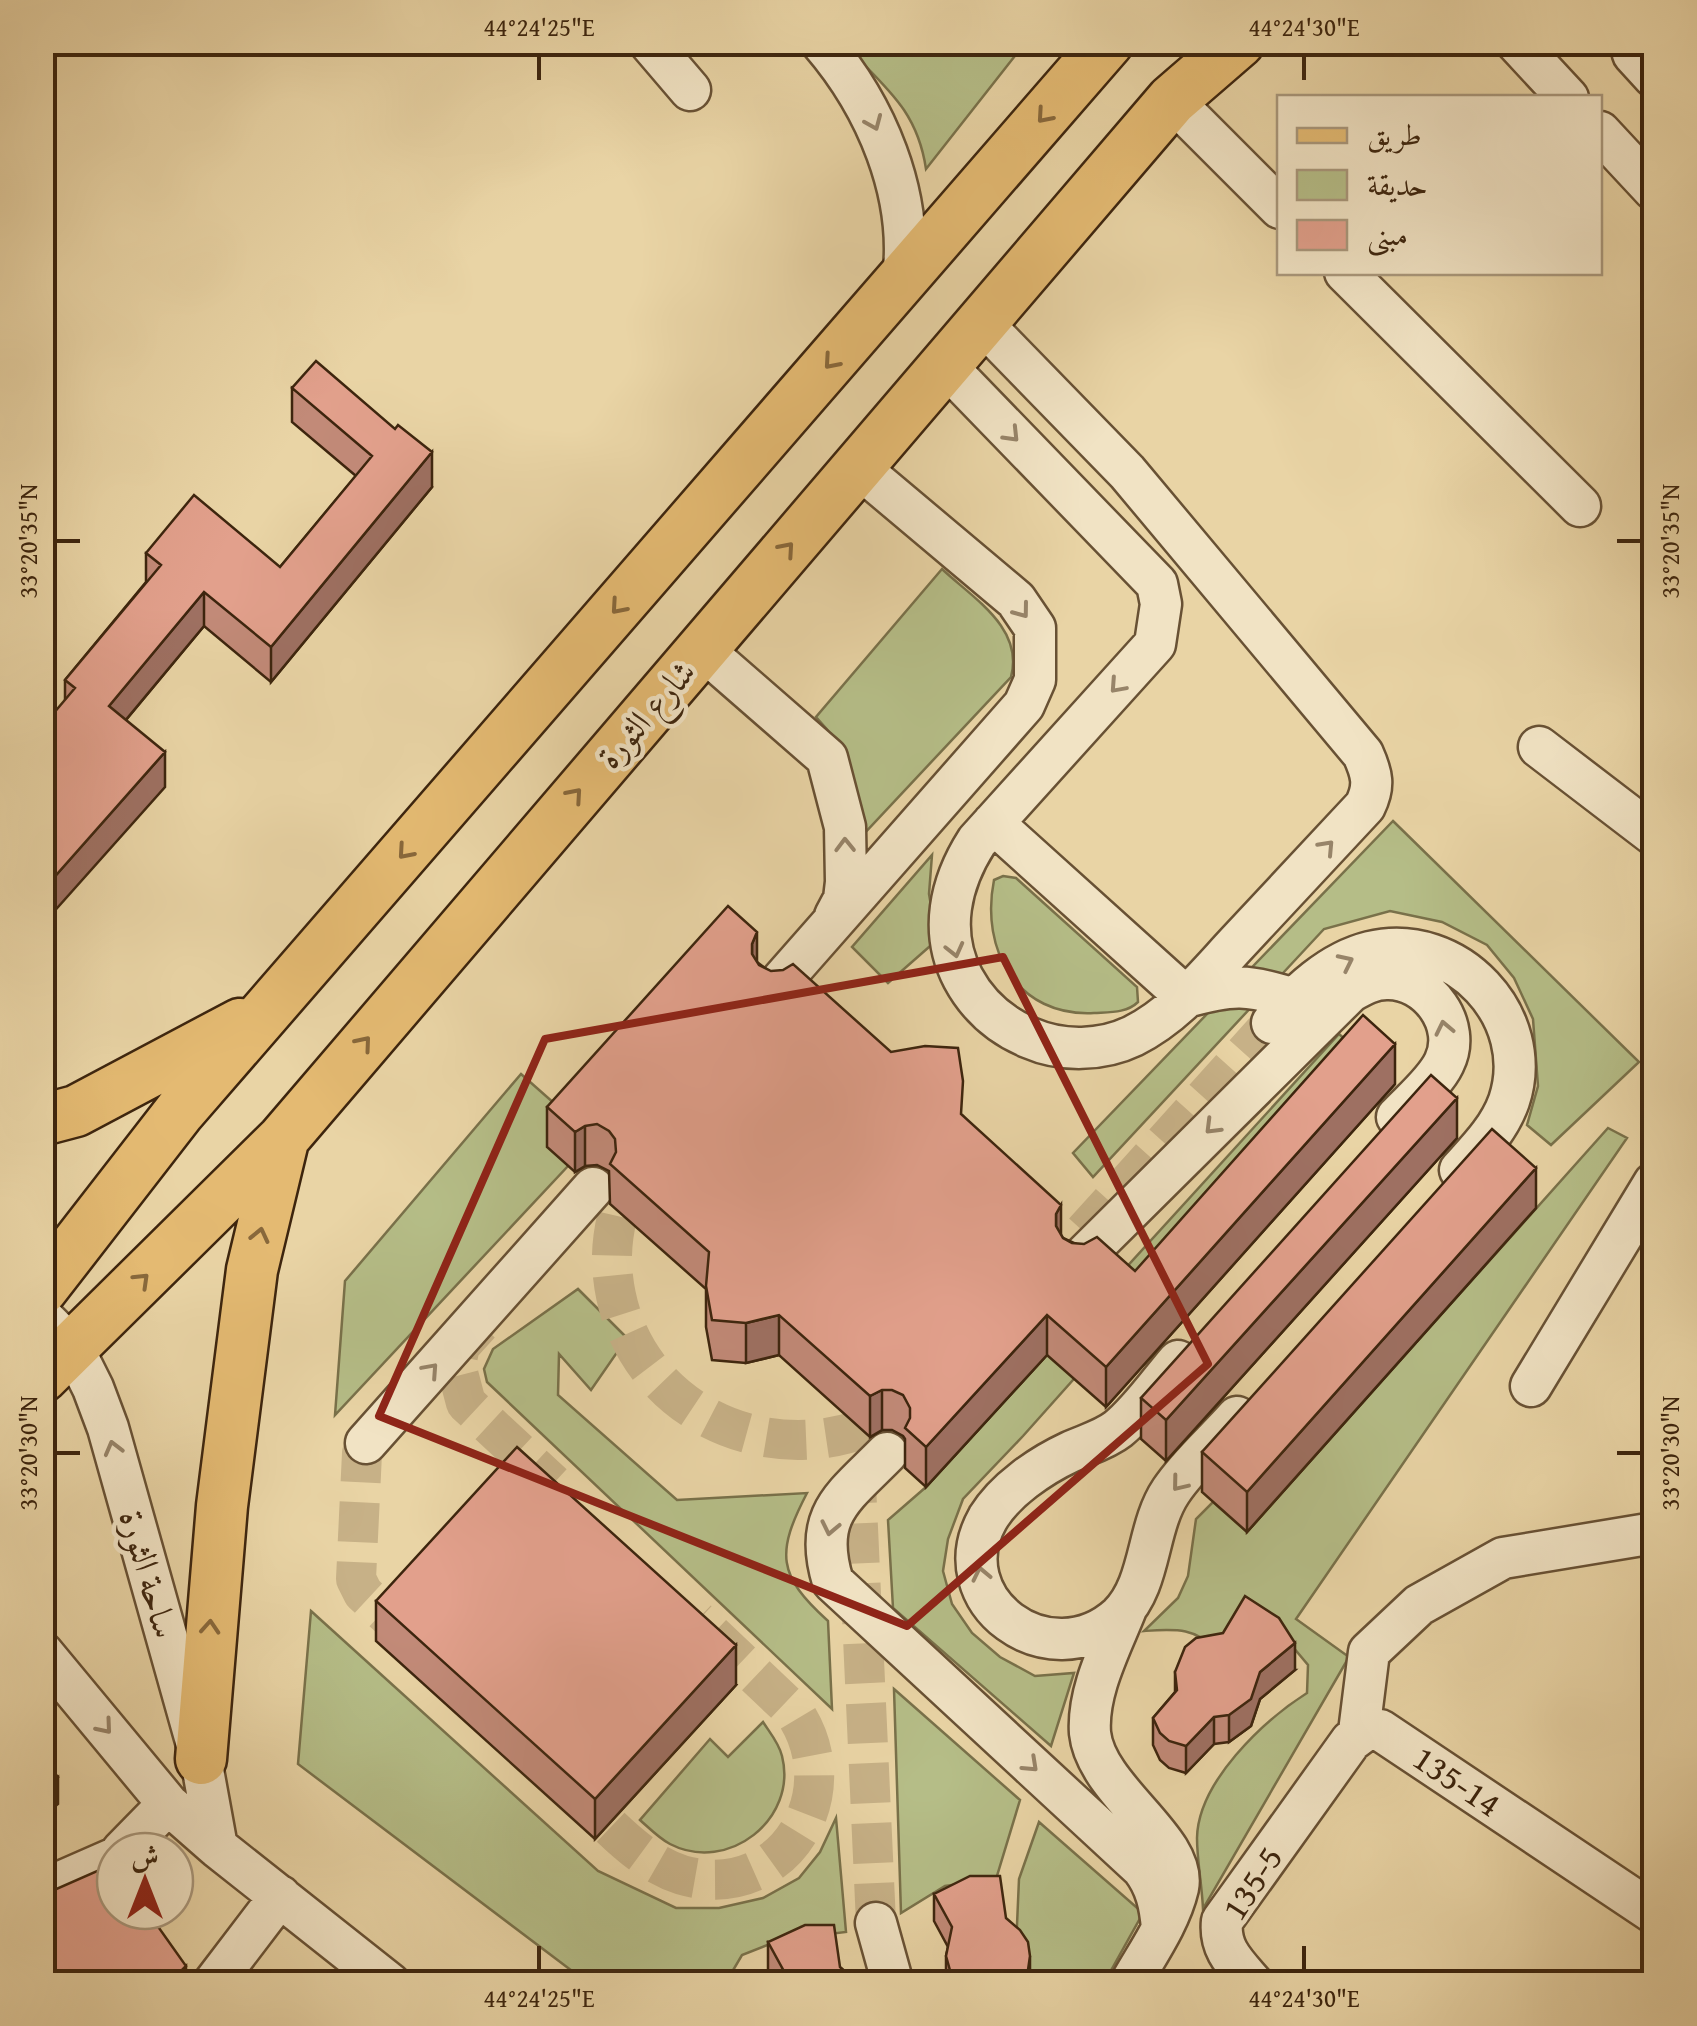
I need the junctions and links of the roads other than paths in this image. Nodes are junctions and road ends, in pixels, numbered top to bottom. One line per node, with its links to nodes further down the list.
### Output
1 (649, 42): 8 (street)
2 (821, 42): 15 (street, one-way to 15)
3 (1108, 42): 15 (main road, one-way to 15)
4 (1239, 42): 10 (main road, شارع الثورة)
5 (1516, 42): 9 (street)
6 (1630, 42): 7 (street)
7 (1654, 77)
8 (690, 90)
9 (1565, 95)
10 (1172, 100): 13 (street); 16 (main road, شارع الثورة)
11 (1602, 134): 12 (street)
12 (1654, 190)
13 (1277, 205)
14 (1348, 275): 19 (street)
15 (903, 279): 25 (main road, one-way to 25)
16 (982, 322): 17 (main road, شارع الثورة); 24 (street, one-way to 16)
17 (944, 365): 18 (main road, شارع الثورة); 22 (street, one-way to 22)
18 (858, 467): 20 (main road, شارع الثورة, one-way to 18); 20 (street, one-way to 20)
19 (1580, 506)
20 (702, 649): 29 (main road, شارع الثورة, one-way to 20)
21 (1540, 746): 23 (street)
22 (993, 823): 24 (street); 24 (street, one-way to 24)
23 (1654, 836)
24 (1186, 997): 26 (street)
25 (266, 1010): 27 (main road); 34 (main road)
26 (1282, 1027): 28 (street, one-way to 26); 32 (street, one-way to 32); 33 (street, one-way to 33)
27 (42, 1120)
28 (1378, 1138)
29 (283, 1139): 36 (main road, شارع الثورة, one-way to 29); 45 (main road, one-way to 29)
30 (1654, 1183): 37 (street)
31 (593, 1188): 39 (street, one-way to 31)
32 (1435, 1198)
33 (1079, 1261)
34 (42, 1289)
35 (1208, 1328): 38 (street, one-way to 35)
36 (52, 1347): 45 (street, ساحة الثورة, one-way to 36)
37 (1531, 1386)
38 (1263, 1389)
39 (366, 1443)
40 (887, 1453): 54 (street, one-way to 54)
41 (1654, 1533): 44 (street)
42 (1126, 1608): 54 (street)
43 (42, 1652): 46 (street, one-way to 46)
44 (1359, 1732): 52 (street, 135-14); 59 (street, 135-5)
45 (201, 1759): 48 (street, ساحة الثورة)
46 (168, 1804): 47 (street); 48 (street)
47 (142, 1831)
48 (217, 1847): 51 (street)
49 (95, 1867): 50 (street)
50 (42, 1890)
51 (280, 1896): 55 (street); 56 (street)
52 (1654, 1912)
53 (876, 1922): 57 (street)
54 (1162, 1928): 58 (street)
55 (213, 1984)
56 (390, 1984)
57 (893, 1984)
58 (1130, 1984)
59 (1253, 1984)

